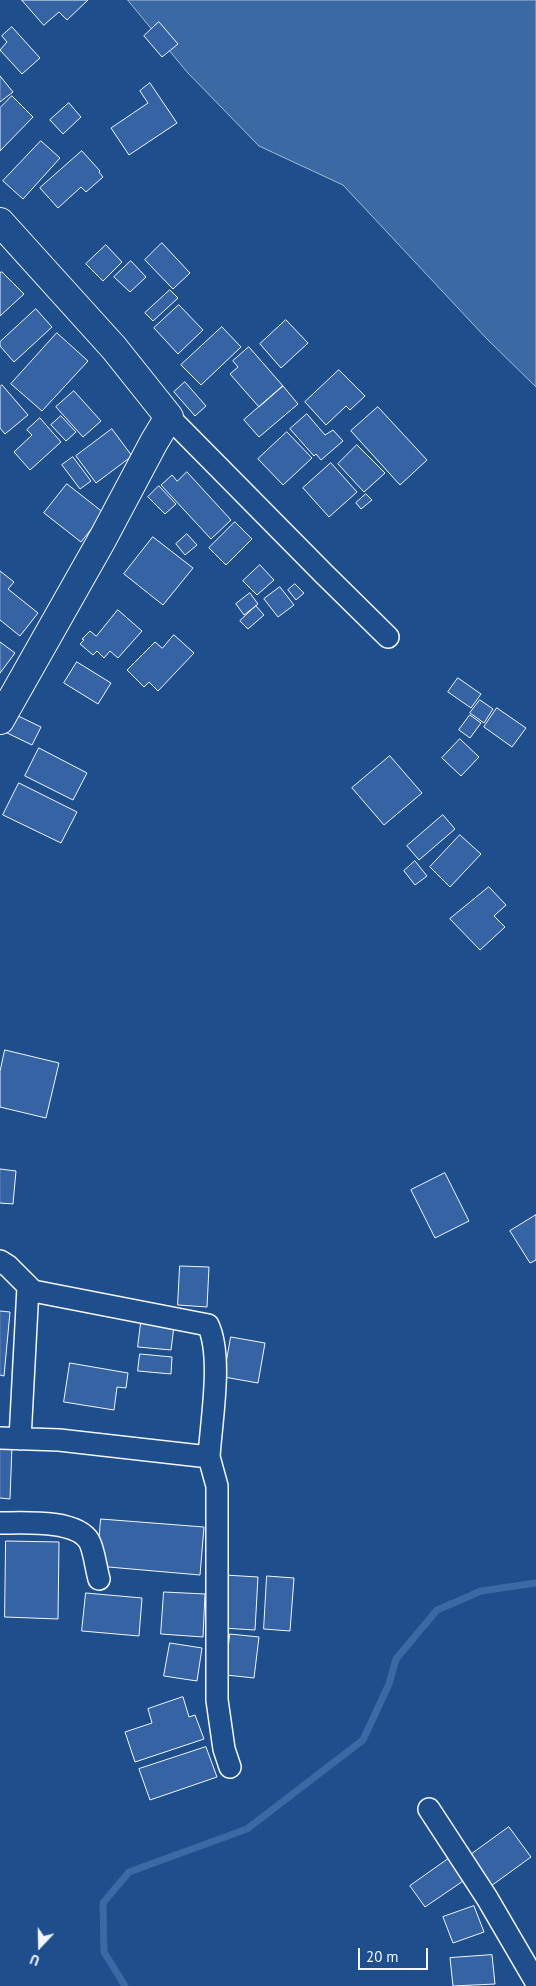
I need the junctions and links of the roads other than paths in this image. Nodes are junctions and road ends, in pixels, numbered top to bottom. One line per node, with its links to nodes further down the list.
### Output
1 (0, 222): 2 (highway)
2 (169, 417): 3 (street); 4 (highway)
3 (388, 636)
4 (0, 720)
5 (0, 1261): 6 (street)
6 (28, 1287): 7 (street); 8 (street)
7 (10, 1439): 8 (street)
8 (209, 1457): 11 (street)
9 (0, 1523): 10 (street)
10 (99, 1579)
11 (230, 1767)
12 (429, 1809): 13 (street)
13 (536, 1982)

